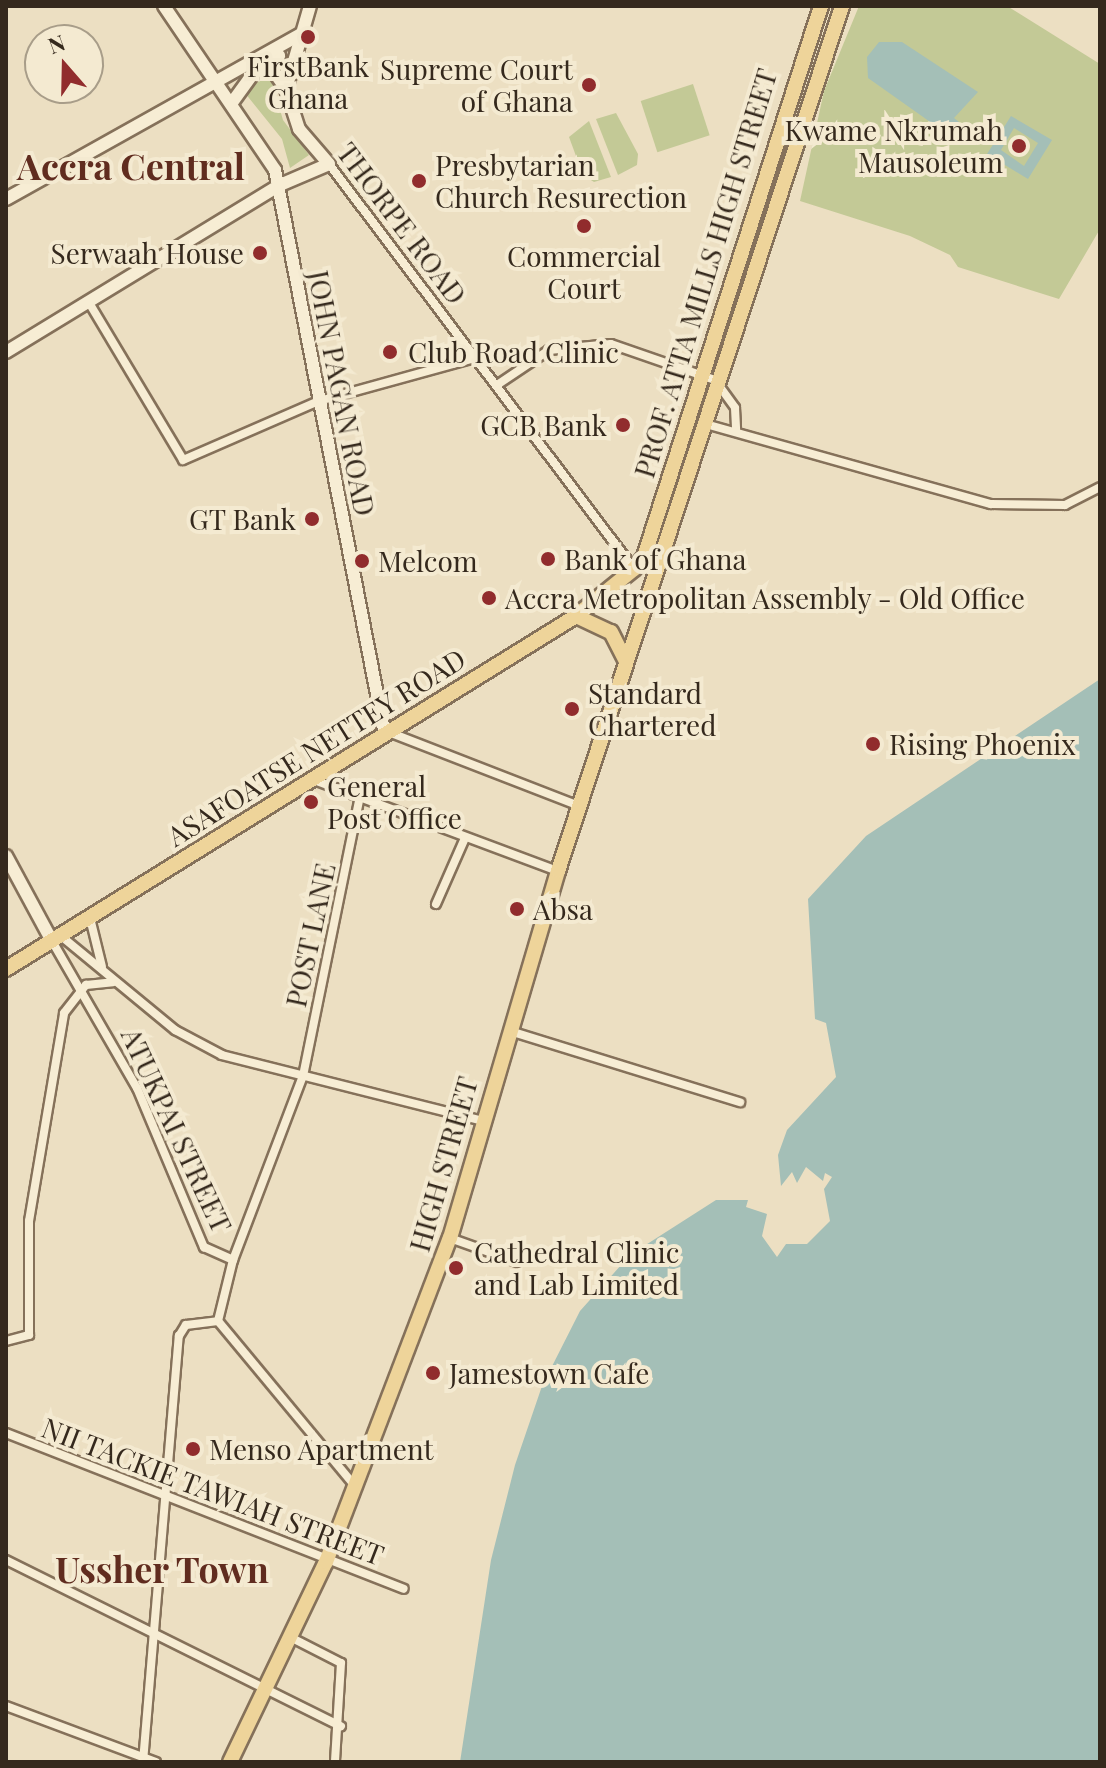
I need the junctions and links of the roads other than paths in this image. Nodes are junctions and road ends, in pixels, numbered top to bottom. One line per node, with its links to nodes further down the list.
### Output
1 (164, 6): 7 (main road, JOHN PAGAN ROAD)
2 (310, 6): 5 (main road)
3 (821, 6): 16 (main road, PROF. ATTA MILLS HIGH STREET)
4 (842, 6): 17 (main road, PROF. ATTA MILLS HIGH STREET)
5 (299, 40): 6 (main road); 7 (main road); 8 (main road)
6 (268, 63): 8 (main road, THORPE ROAD); 9 (main road)
7 (213, 81): 9 (main road, JOHN PAGAN ROAD); 12 (main road)
8 (286, 89): 10 (main road, THORPE ROAD)
9 (231, 104): 11 (main road, JOHN PAGAN ROAD)
10 (329, 164): 11 (main road); 15 (street, THORPE ROAD)
11 (280, 185): 13 (main road); 19 (main road, JOHN PAGAN ROAD)
12 (6, 199)
13 (88, 301): 14 (main road); 19 (street)
14 (6, 352)
15 (475, 358): 18 (street, THORPE ROAD); 19 (street)
16 (700, 375): 17 (street); 18 (street); 23 (main road, PROF. ATTA MILLS HIGH STREET)
17 (715, 380): 20 (main road, PROF. ATTA MILLS HIGH STREET); 21 (street)
18 (497, 385): 25 (street, THORPE ROAD)
19 (319, 401): 28 (main road, JOHN PAGAN ROAD)
20 (702, 423): 21 (street); 24 (main road, PROF. ATTA MILLS HIGH STREET)
21 (736, 429): 22 (street)
22 (1100, 487)
23 (644, 557): 24 (main road); 25 (main road, ASAFOATSE NETTEY ROAD)
24 (661, 563): 27 (main road, HIGH STREET)
25 (634, 569): 26 (main road, ASAFOATSE NETTEY ROAD)
26 (576, 616): 27 (main road); 28 (main road, ASAFOATSE NETTEY ROAD)
27 (625, 660): 31 (main road, HIGH STREET)
28 (384, 730): 29 (main road, ASAFOATSE NETTEY ROAD); 31 (street)
29 (314, 780): 30 (street); 36 (main road, ASAFOATSE NETTEY ROAD)
30 (359, 801): 32 (street); 43 (street, POST LANE)
31 (579, 806): 34 (main road, HIGH STREET)
32 (465, 838): 34 (street); 35 (street)
33 (6, 856): 37 (main road)
34 (558, 871): 42 (main road, HIGH STREET)
35 (436, 904)
36 (90, 918): 37 (main road, ASAFOATSE NETTEY ROAD); 39 (street)
37 (56, 938): 38 (main road, ASAFOATSE NETTEY ROAD); 39 (street); 41 (street, ATUKPAI STREET)
38 (6, 969)
39 (102, 969): 40 (street)
40 (113, 982): 41 (street); 43 (street)
41 (80, 991): 47 (street, ATUKPAI STREET); 50 (street)
42 (509, 1030): 44 (street); 45 (main road, HIGH STREET)
43 (303, 1076): 45 (street); 47 (street, POST LANE)
44 (740, 1102)
45 (483, 1121): 46 (main road, HIGH STREET)
46 (450, 1238): 48 (street); 52 (main road, HIGH STREET)
47 (233, 1260): 49 (street, POST LANE)
48 (517, 1262)
49 (218, 1321): 52 (street); 53 (street)
50 (6, 1341)
51 (6, 1433): 53 (street, NII TACKIE TAWIAH STREET)
52 (355, 1486): 55 (main road, HIGH STREET)
53 (170, 1500): 55 (street, NII TACKIE TAWIAH STREET); 57 (street)
54 (6, 1560): 57 (street)
55 (326, 1562): 56 (street, NII TACKIE TAWIAH STREET); 58 (main road, HIGH STREET)
56 (404, 1589)
57 (156, 1633): 59 (street); 62 (street)
58 (292, 1638): 59 (main road, HIGH STREET); 61 (street)
59 (267, 1691): 61 (street); 64 (main road, HIGH STREET)
60 (6, 1706): 62 (street)
61 (341, 1726): 65 (street)
62 (144, 1760): 63 (street)
63 (156, 1762)
64 (230, 1762)
65 (335, 1762)

